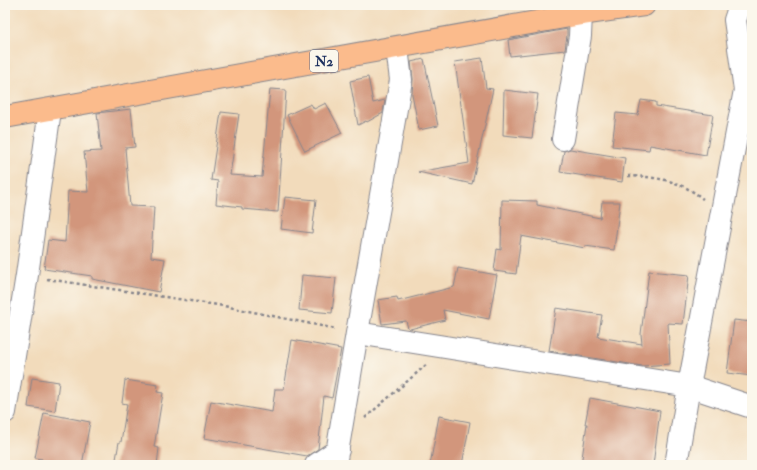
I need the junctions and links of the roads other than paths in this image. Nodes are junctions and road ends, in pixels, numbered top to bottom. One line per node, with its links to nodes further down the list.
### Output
1 (644, 5): 3 (highway, N2)
2 (740, 5): 9 (street)
3 (581, 14): 4 (highway, N2); 7 (street)
4 (397, 48): 5 (highway, N2); 8 (street)
5 (50, 110): 6 (highway, N2); 11 (street)
6 (5, 118)
7 (563, 139)
8 (357, 333): 9 (street); 12 (street)
9 (689, 386): 10 (street); 14 (street)
10 (752, 407)
11 (5, 412)
12 (338, 450): 13 (street)
13 (316, 465)
14 (676, 465)

